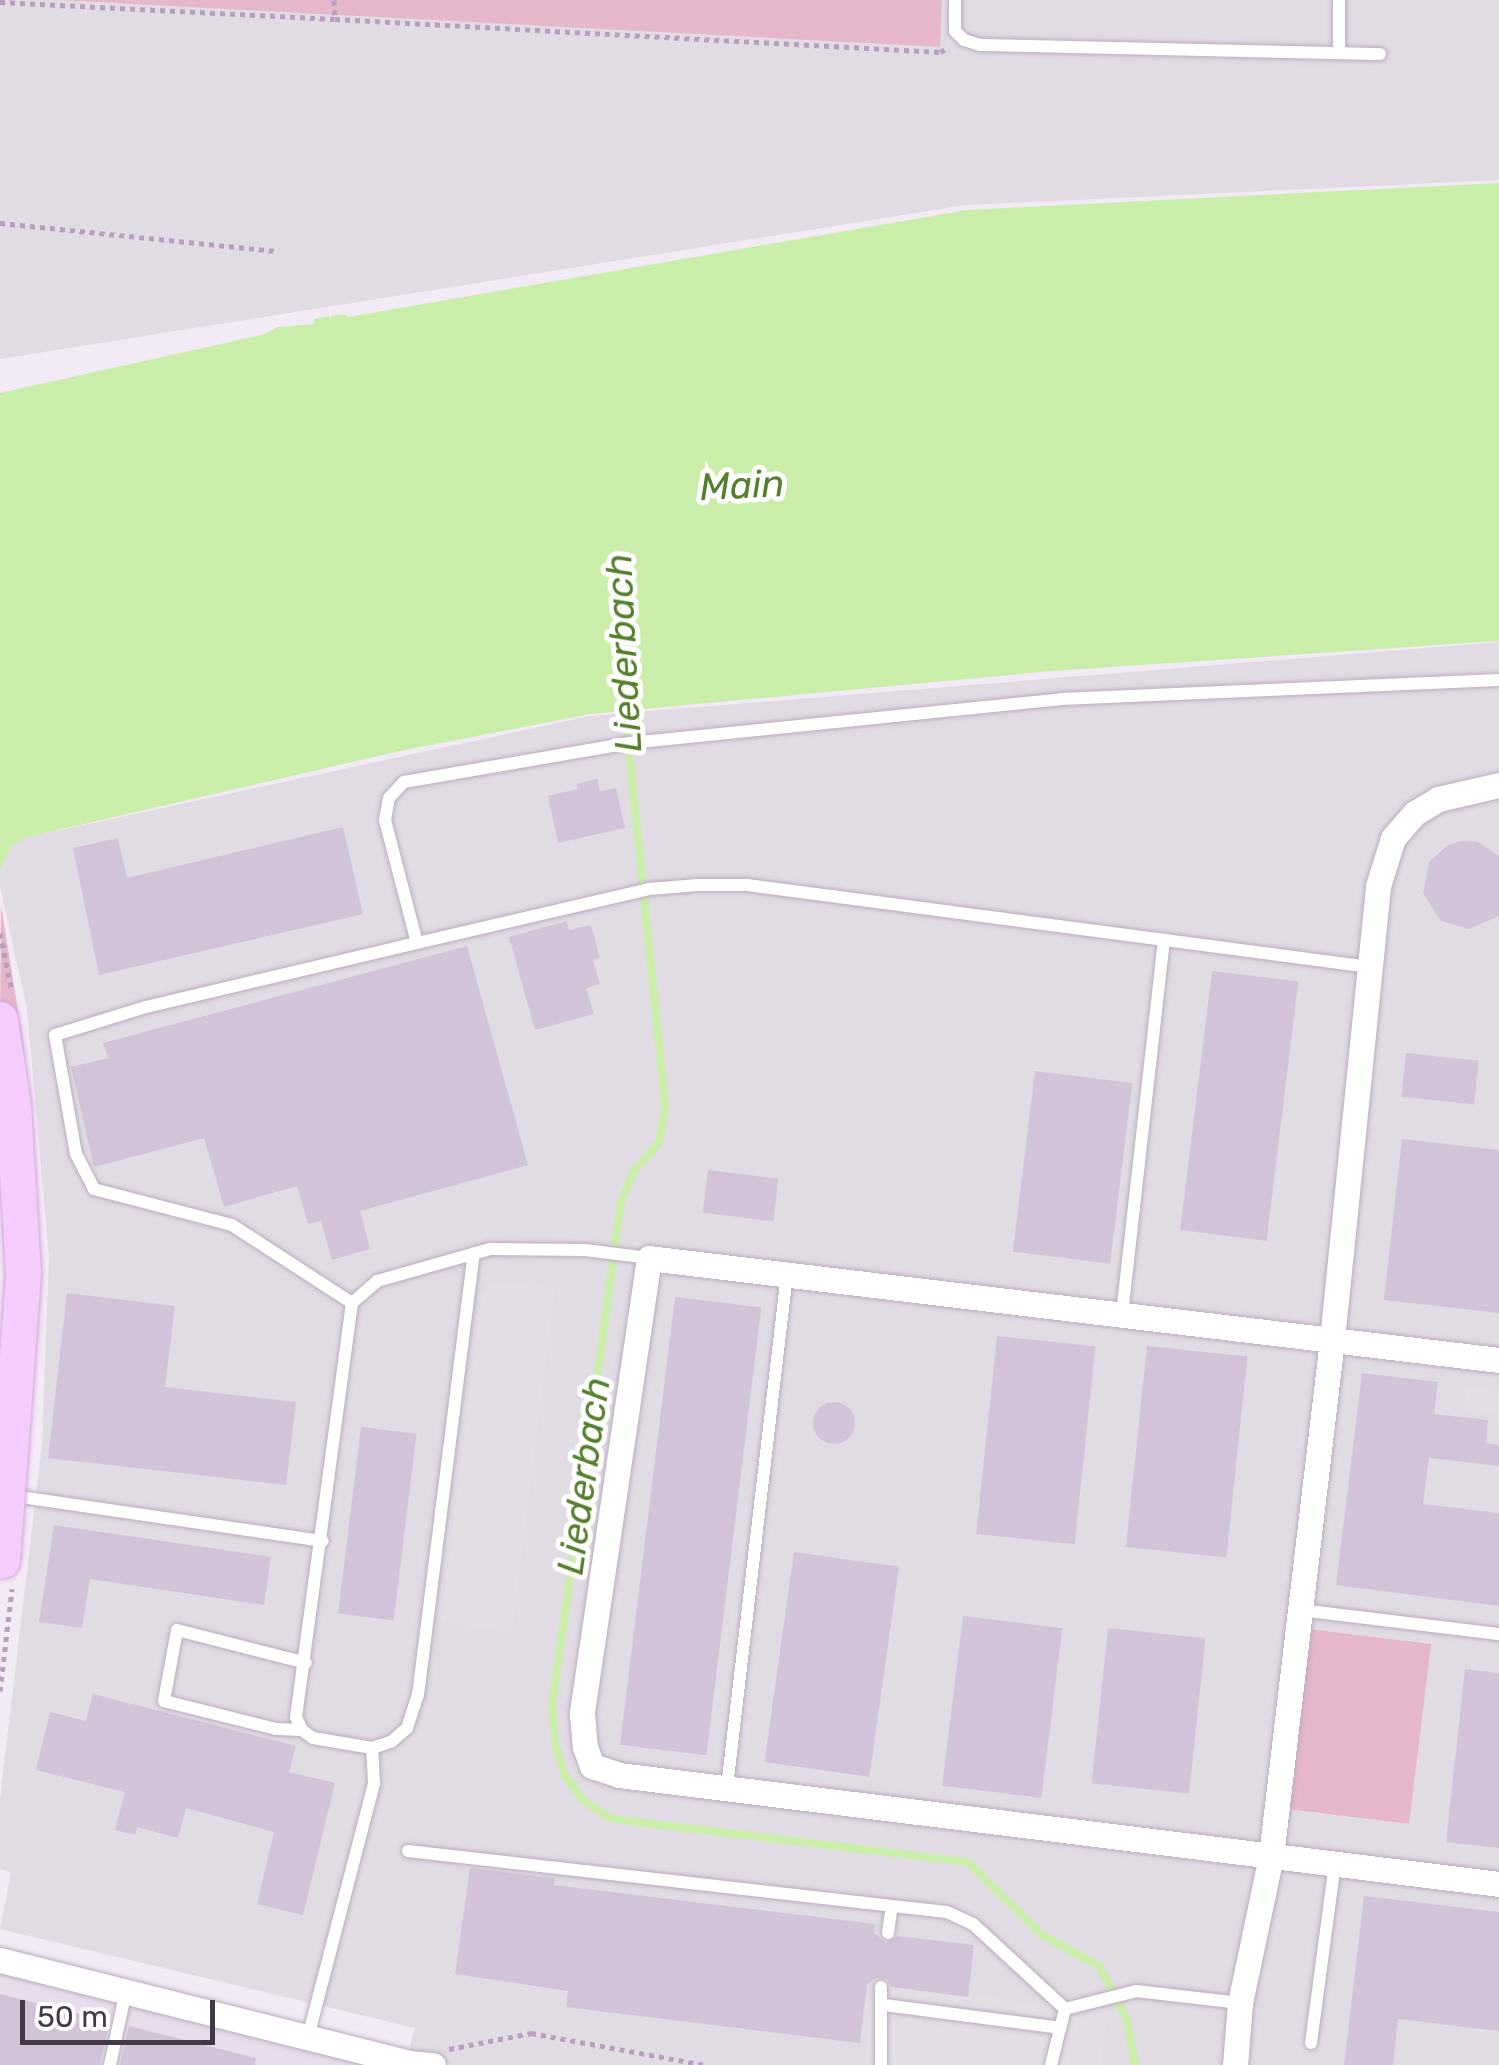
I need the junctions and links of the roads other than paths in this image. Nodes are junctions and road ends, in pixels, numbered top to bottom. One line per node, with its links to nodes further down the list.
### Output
1 (955, 0): 3 (lane)
2 (1339, 0): 3 (lane)
3 (1339, 52): 4 (lane)
4 (1380, 54)
5 (1499, 680): 8 (lane)
6 (1499, 784): 9 (street)
7 (1164, 940): 8 (lane); 9 (lane); 16 (lane)
8 (417, 943): 15 (lane)
9 (1370, 967): 18 (street)
10 (0, 1019): 23 (main road, bridge)
11 (0, 1179): 17 (street)
12 (474, 1254): 13 (lane); 15 (lane); 28 (lane)
13 (648, 1258): 14 (street); 29 (street)
14 (787, 1274): 16 (street); 29 (lane)
15 (352, 1303): 22 (lane)
16 (1122, 1314): 18 (street)
17 (4, 1330): 20 (street)
18 (1332, 1340): 19 (street); 24 (street)
19 (1499, 1360)
20 (0, 1362)
21 (0, 1494): 22 (lane)
22 (323, 1541): 26 (lane)
23 (7, 1570)
24 (1300, 1610): 25 (lane); 31 (street)
25 (1499, 1634)
26 (306, 1663): 27 (lane); 27 (lane)
27 (302, 1730): 28 (lane)
28 (372, 1748): 43 (lane)
29 (727, 1787): 31 (street)
30 (408, 1852): 34 (lane)
31 (1271, 1856): 32 (street); 39 (street)
32 (1335, 1864): 33 (street); 44 (lane)
33 (1499, 1884)
34 (892, 1906): 35 (lane); 41 (lane)
35 (888, 1933)
36 (0, 1960): 38 (street)
37 (881, 1987): 40 (lane)
38 (126, 1991): 43 (street); 46 (lane)
39 (1240, 2003): 41 (lane); 49 (street)
40 (884, 2005): 42 (lane); 47 (lane)
41 (1065, 2009): 42 (lane)
42 (1060, 2028): 48 (lane)
43 (308, 2037): 45 (street)
44 (1311, 2042)
45 (416, 2064)
46 (110, 2065)
47 (881, 2065)
48 (1051, 2065)
49 (1235, 2065)

